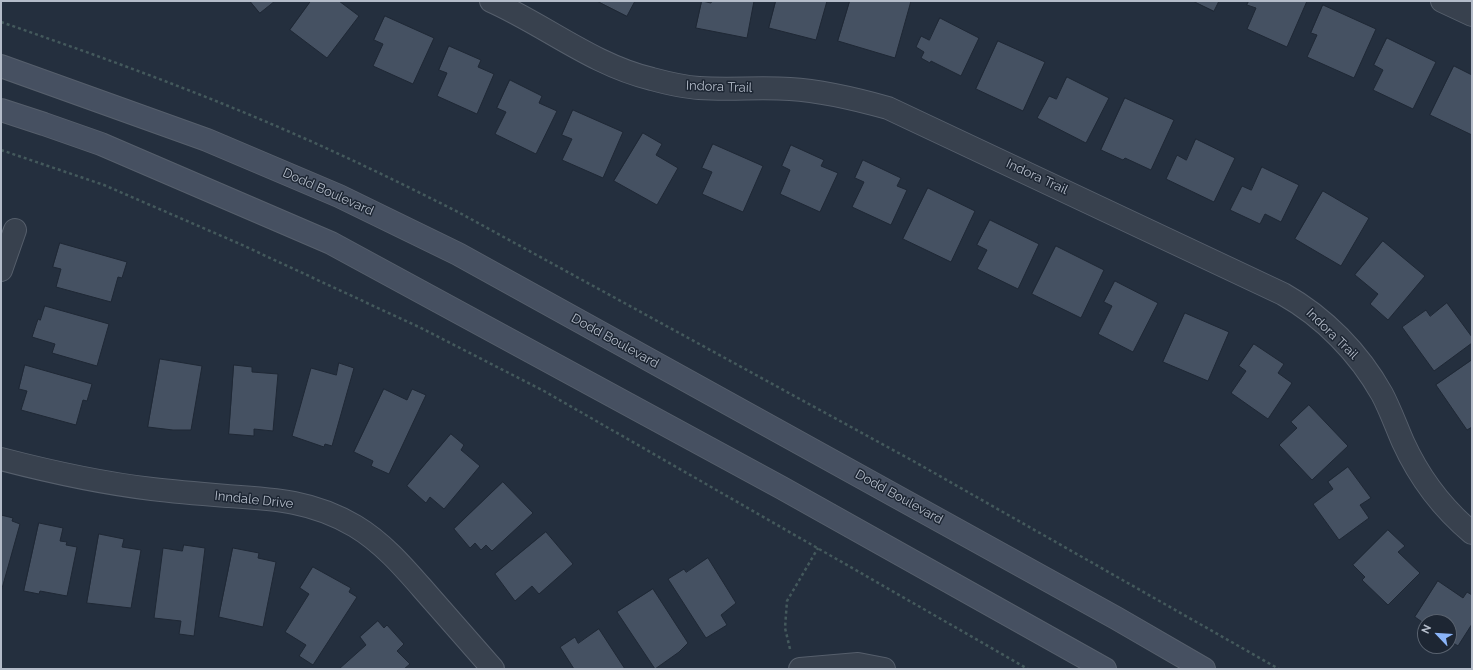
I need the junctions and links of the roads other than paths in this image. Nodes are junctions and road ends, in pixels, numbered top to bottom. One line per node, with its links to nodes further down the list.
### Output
1 (491, 1): 3 (street, Indora Trail)
2 (1442, 1): 4 (street)
3 (515, 6): 10 (street, Indora Trail)
4 (1472, 15)
5 (1, 66): 15 (main road, Dodd Boulevard)
6 (1, 110): 14 (main road)
7 (16, 230): 8 (street)
8 (1, 270)
9 (1, 459): 12 (street, Inndale Drive)
10 (1472, 533)
11 (796, 662): 13 (street)
12 (493, 669)
13 (884, 669)
14 (1105, 669)
15 (1204, 669)

